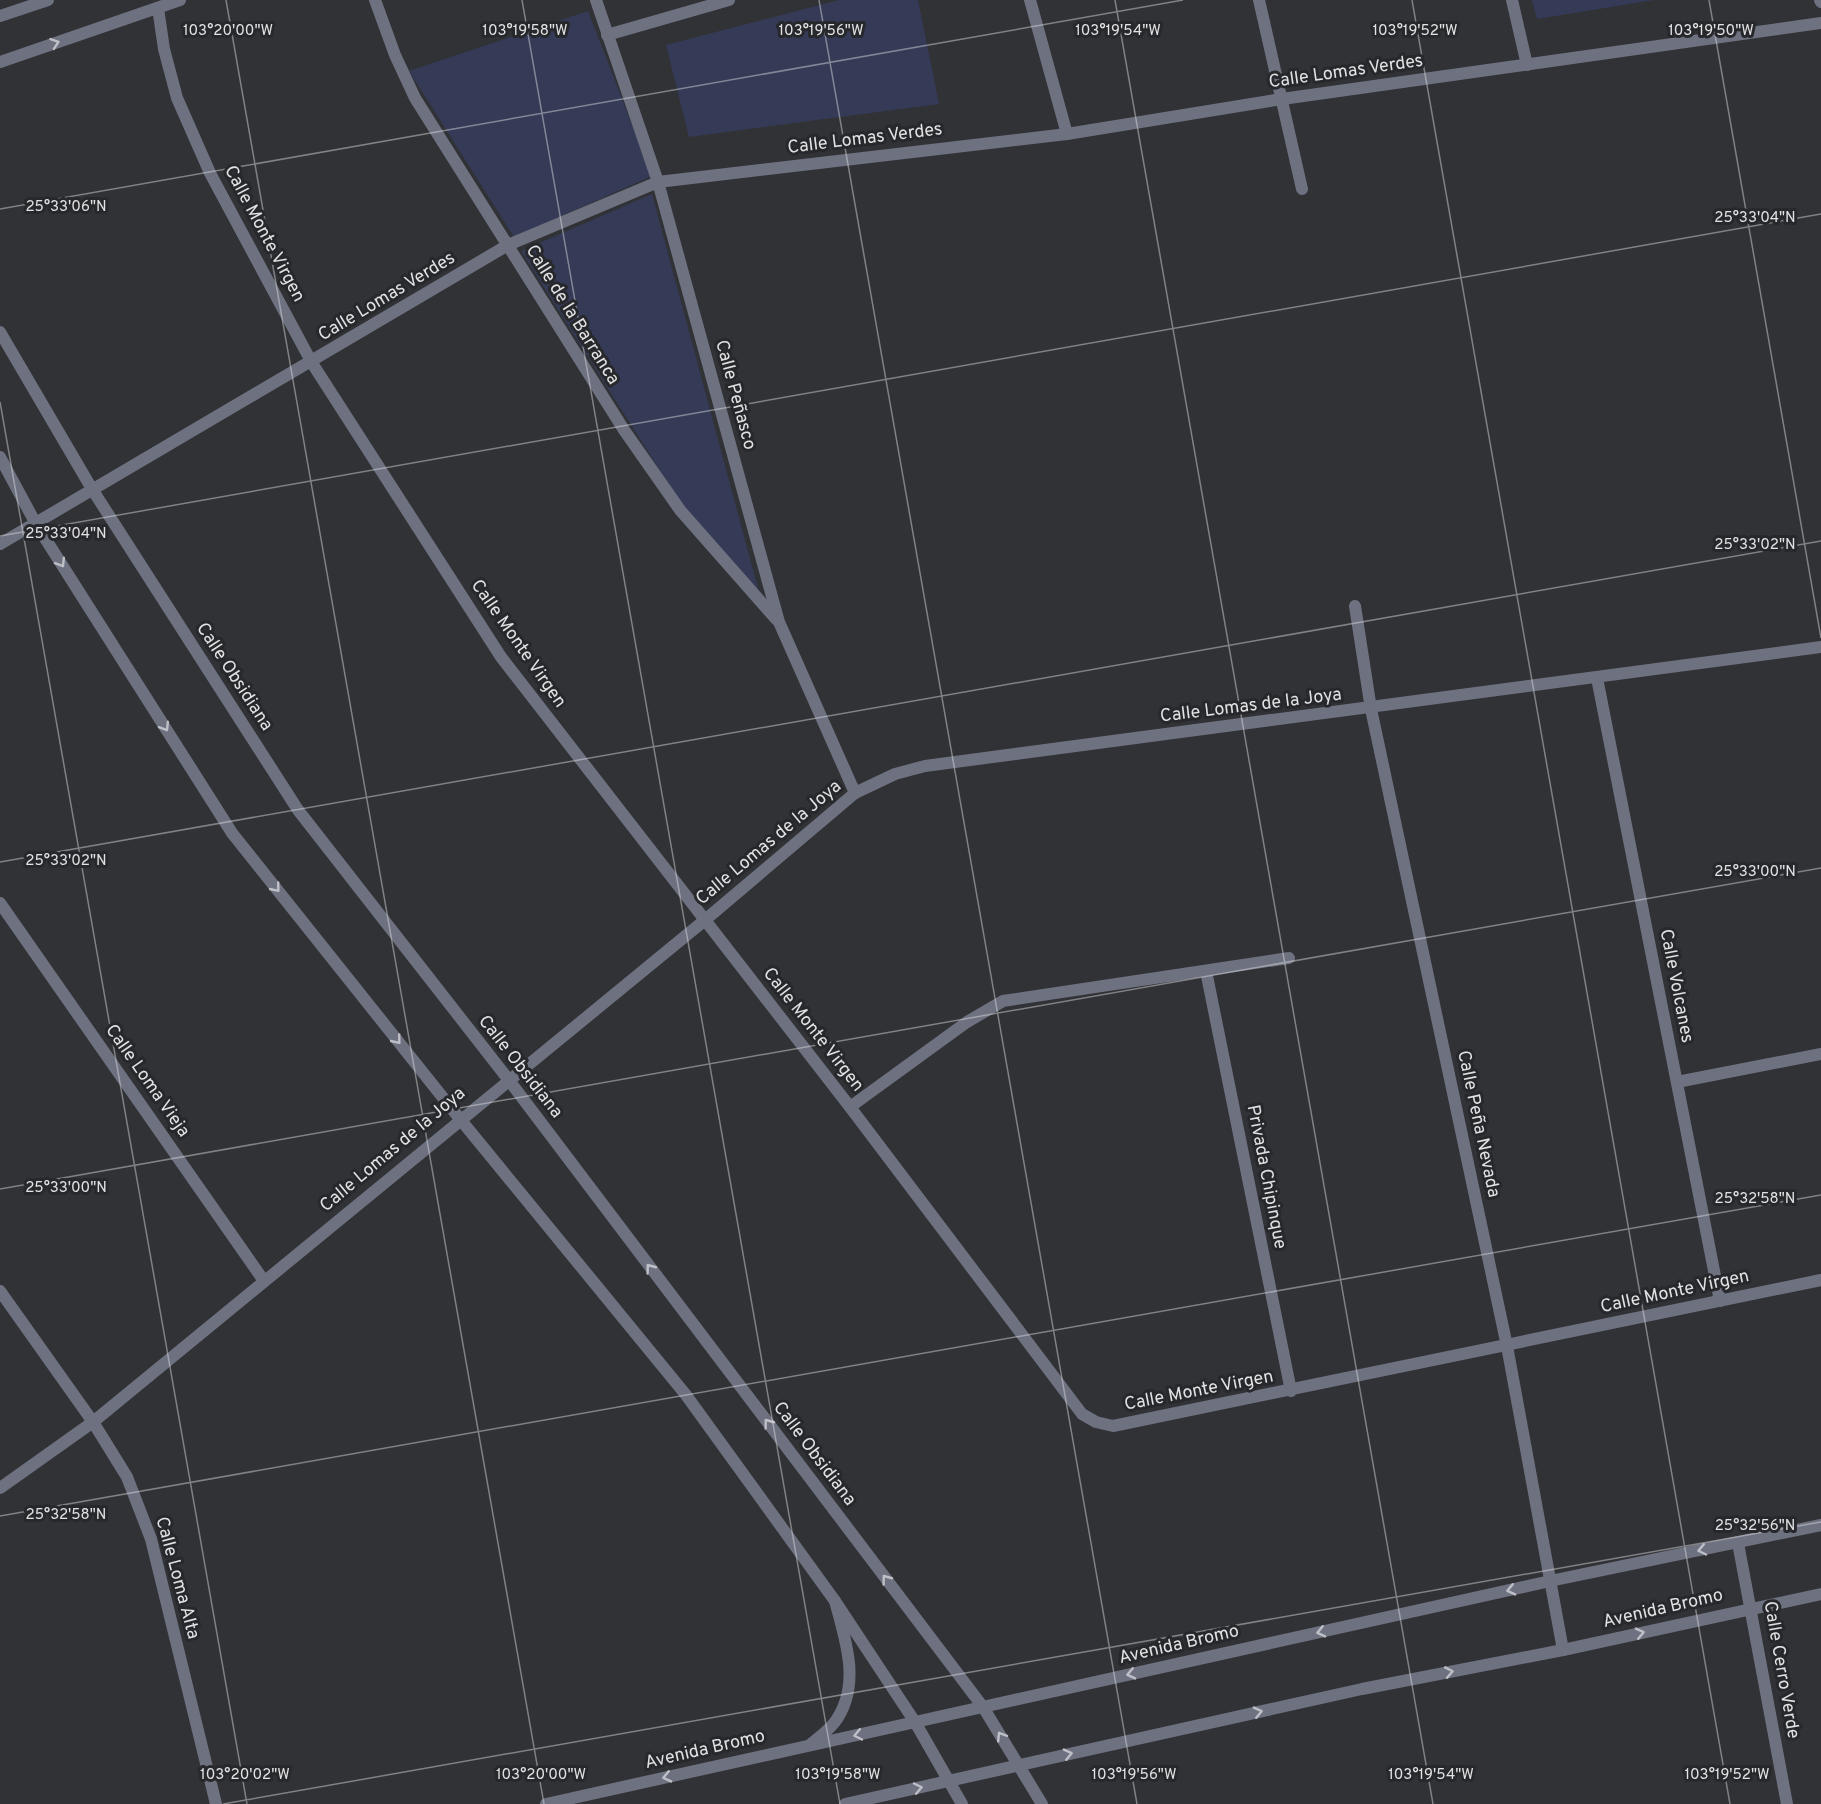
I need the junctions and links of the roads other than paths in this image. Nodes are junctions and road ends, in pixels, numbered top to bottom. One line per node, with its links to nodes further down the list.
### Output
1 (48, 0): 10 (street)
2 (180, 0): 9 (street)
3 (375, 0): 19 (street, Calle de la Barranca)
4 (596, 0): 12 (street, Calle Peñasco)
5 (729, 0): 12 (street)
6 (1030, 0): 16 (street)
7 (1259, 0): 15 (street)
8 (1512, 0): 14 (street)
9 (158, 8): 13 (street, one-way to 9); 21 (street, Calle Monte Virgen)
10 (0, 16)
11 (1821, 23): 14 (street, Calle Lomas Verdes)
12 (607, 35): 17 (street, Calle Peñasco)
13 (0, 62)
14 (1527, 64): 15 (street, Calle Lomas Verdes)
15 (1282, 99): 16 (street, Calle Lomas Verdes); 18 (street)
16 (1067, 134): 17 (street, Calle Lomas Verdes)
17 (658, 182): 19 (street, Calle Lomas Verdes); 27 (street, Calle Peñasco)
18 (1302, 189)
19 (508, 245): 21 (street, Calle Lomas Verdes); 27 (street, Calle de la Barranca)
20 (0, 332): 23 (street, Calle Obsidiana)
21 (312, 363): 23 (street, Calle Lomas Verdes); 33 (street, Calle Monte Virgen)
22 (0, 458): 24 (street)
23 (92, 489): 24 (street, Calle Lomas Verdes); 37 (street, Calle Obsidiana)
24 (36, 524): 25 (street, Calle Lomas Verdes); 40 (street, one-way to 40)
25 (0, 544)
26 (1355, 606): 30 (street, Calle Peña Nevada)
27 (779, 622): 31 (street, Calle Peñasco)
28 (1821, 647): 29 (street, Calle Lomas de la Joya)
29 (1597, 678): 30 (street, Calle Lomas de la Joya); 38 (street, Calle Volcanes)
30 (1371, 709): 31 (street, Calle Lomas de la Joya); 45 (street, Calle Peña Nevada)
31 (855, 793): 33 (street, Calle Lomas de la Joya)
32 (0, 903): 42 (street, Calle Loma Vieja)
33 (705, 920): 37 (street, Calle Lomas de la Joya); 39 (street, Calle Monte Virgen)
34 (1289, 958): 35 (street)
35 (1206, 971): 39 (street); 46 (street, Privada Chipinque)
36 (1821, 1054): 38 (street)
37 (508, 1079): 40 (street, Calle Lomas de la Joya); 56 (street, Calle Obsidiana, one-way to 37)
38 (1677, 1082): 44 (street, Calle Volcanes)
39 (850, 1107): 46 (street, Calle Monte Virgen)
40 (460, 1119): 42 (street, Calle Lomas de la Joya); 53 (street)
41 (1821, 1280): 44 (street, Calle Monte Virgen)
42 (264, 1281): 47 (street, Calle Lomas de la Joya)
43 (0, 1291): 47 (street, Calle Loma Alta)
44 (1720, 1301): 45 (street, Calle Monte Virgen)
45 (1507, 1346): 46 (street, Calle Monte Virgen); 51 (street, Calle Peña Nevada)
46 (1290, 1391)
47 (93, 1422): 48 (street, Calle Lomas de la Joya); 61 (street, Calle Loma Alta)
48 (0, 1488)
49 (1821, 1525): 50 (street, Avenida Bromo)
50 (1738, 1543): 51 (street, Avenida Bromo, one-way to 51); 54 (street, Calle Cerro Verde)
51 (1550, 1581): 55 (street, Calle Peña Nevada); 56 (street, Avenida Bromo, one-way to 56)
52 (1821, 1594): 54 (street, Avenida Bromo)
53 (835, 1601): 57 (street); 58 (street)
54 (1751, 1608): 55 (street, Avenida Bromo, one-way to 54); 66 (street, Calle Cerro Verde)
55 (1563, 1650): 59 (street, Avenida Bromo, one-way to 55)
56 (983, 1707): 57 (street, Avenida Bromo); 59 (street, Calle Obsidiana, one-way to 56)
57 (915, 1722): 58 (street, Avenida Bromo, one-way to 58); 60 (street)
58 (810, 1745): 62 (street, Avenida Bromo, one-way to 62)
59 (1019, 1765): 60 (street, Avenida Bromo); 65 (street, Calle Obsidiana)
60 (950, 1782): 63 (street, Avenida Bromo, one-way to 60); 64 (street)
61 (216, 1804)
62 (546, 1804)
63 (845, 1804)
64 (962, 1804)
65 (1042, 1804)
66 (1787, 1804)

